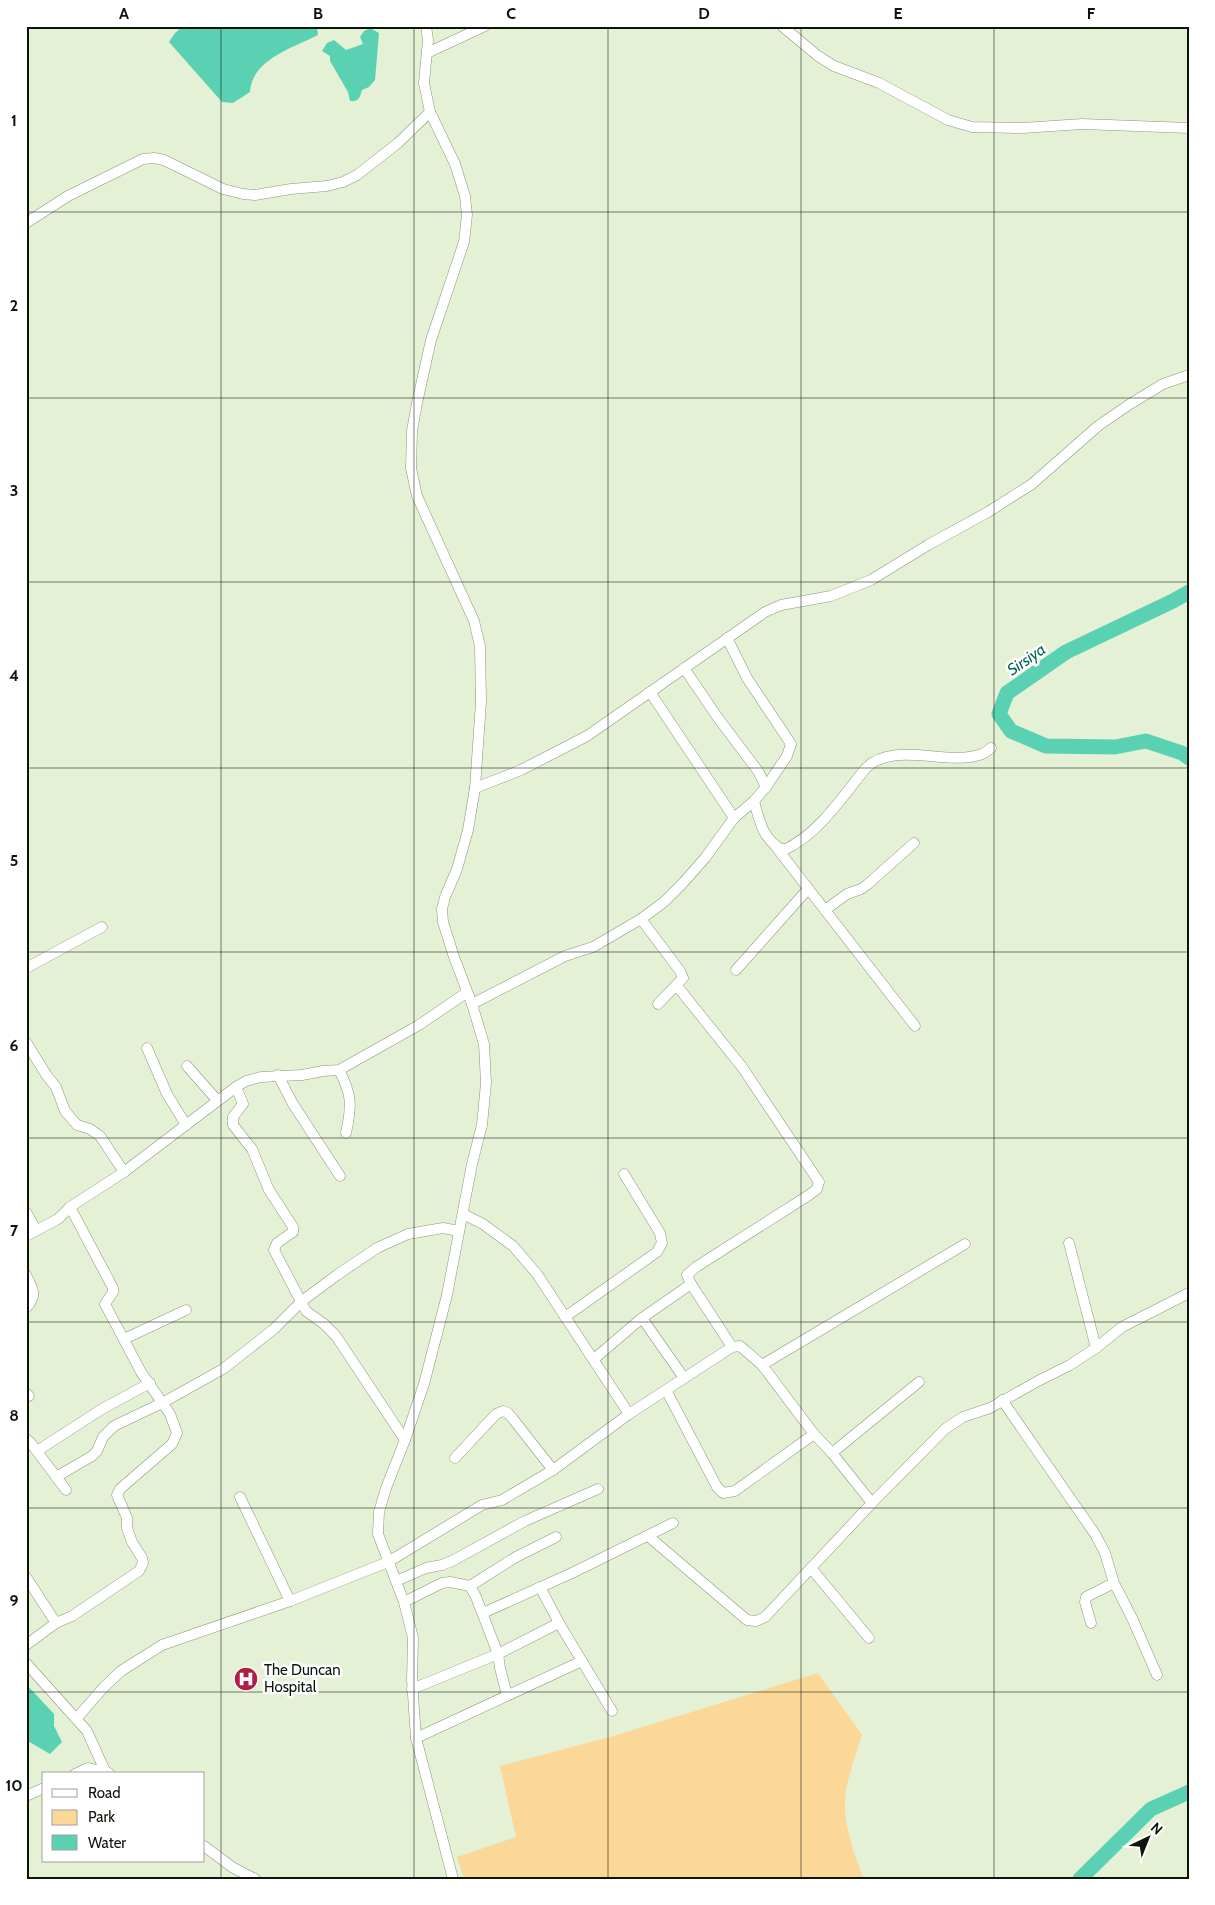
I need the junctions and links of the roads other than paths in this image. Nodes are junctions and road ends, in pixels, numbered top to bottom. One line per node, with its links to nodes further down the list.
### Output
1 (486, 26): 4 (street)
2 (782, 26): 6 (street)
3 (427, 32): 4 (street)
4 (427, 53): 5 (street)
5 (430, 112): 7 (street); 14 (street)
6 (1189, 128)
7 (26, 222)
8 (1189, 376): 9 (street)
9 (727, 638): 10 (street); 13 (street)
10 (684, 668): 11 (street); 13 (street)
11 (650, 692): 14 (street); 16 (street)
12 (992, 748): 18 (street)
13 (766, 787): 15 (street)
14 (475, 788): 26 (street)
15 (754, 801): 16 (street); 18 (street)
16 (734, 818): 21 (street)
17 (914, 843): 20 (street)
18 (775, 847): 19 (street)
19 (808, 889): 20 (street); 24 (street)
20 (825, 910): 29 (street)
21 (641, 920): 25 (street); 27 (street)
22 (102, 926): 23 (street)
23 (26, 968)
24 (736, 970)
25 (677, 986): 28 (street); 51 (street)
26 (466, 993): 27 (street); 33 (street)
27 (472, 1004): 44 (street)
28 (658, 1004)
29 (914, 1026)
30 (26, 1042): 39 (street)
31 (147, 1048): 37 (street)
32 (187, 1066): 36 (street)
33 (339, 1070): 34 (street); 38 (street)
34 (278, 1075): 35 (street); 41 (street)
35 (236, 1087): 36 (street); 53 (street)
36 (218, 1100): 37 (street)
37 (186, 1125): 39 (street)
38 (346, 1132)
39 (124, 1172): 42 (street)
40 (624, 1174): 56 (street)
41 (340, 1176)
42 (70, 1207): 45 (street); 58 (street)
43 (26, 1212): 45 (street)
44 (463, 1214): 46 (street); 56 (street)
45 (36, 1230): 47 (street)
46 (459, 1231): 53 (street); 72 (street)
47 (26, 1236)
48 (1069, 1243): 60 (street)
49 (965, 1244): 62 (street)
50 (26, 1275): 54 (street)
51 (691, 1284): 57 (street); 59 (street)
52 (1189, 1294): 60 (street)
53 (302, 1301): 68 (street); 72 (street)
54 (26, 1308)
55 (186, 1310): 58 (street)
56 (565, 1317): 61 (street)
57 (642, 1318): 61 (street); 63 (street)
58 (124, 1339): 65 (street)
59 (732, 1347): 62 (street); 63 (street)
60 (1096, 1348): 67 (street)
61 (594, 1359): 69 (street)
62 (762, 1365): 70 (street)
63 (684, 1378): 66 (street)
64 (919, 1382): 74 (street)
65 (150, 1383): 68 (street); 73 (street)
66 (666, 1390): 69 (street); 70 (street)
67 (1002, 1400): 81 (street); 89 (street)
68 (162, 1403): 77 (street); 95 (street)
69 (629, 1414): 76 (street)
70 (814, 1434): 74 (street)
71 (26, 1439): 73 (street)
72 (405, 1440): 85 (street)
73 (36, 1451): 77 (street)
74 (832, 1453): 81 (street)
75 (454, 1458): 76 (street)
76 (554, 1470): 85 (street)
77 (56, 1477): 79 (street)
78 (598, 1489): 88 (street)
79 (66, 1490)
80 (240, 1498): 92 (street)
81 (872, 1503): 86 (street)
82 (674, 1524): 83 (street)
83 (648, 1536): 86 (street); 91 (street)
84 (556, 1537): 90 (street)
85 (388, 1562): 88 (street); 92 (street)
86 (810, 1568): 98 (street)
87 (26, 1577): 95 (street)
88 (396, 1581): 93 (street)
89 (1114, 1583): 97 (street); 103 (street)
90 (470, 1586): 93 (street); 94 (street)
91 (540, 1587): 94 (street); 96 (street)
92 (290, 1600): 107 (street)
93 (404, 1602): 104 (street)
94 (482, 1613): 100 (street)
95 (56, 1623): 99 (street)
96 (559, 1623): 100 (street); 101 (street)
97 (1091, 1623)
98 (868, 1638)
99 (26, 1645)
100 (498, 1654): 104 (street); 105 (street)
101 (582, 1661): 105 (street); 106 (street)
102 (26, 1663): 107 (street)
103 (1157, 1675)
104 (412, 1689): 108 (street)
105 (507, 1695): 108 (street)
106 (612, 1711)
107 (76, 1719): 110 (street)
108 (416, 1738): 115 (street)
109 (80, 1772): 110 (street)
110 (107, 1772)
111 (42, 1789): 112 (street)
112 (26, 1796)
113 (205, 1847): 114 (street)
114 (256, 1879)
115 (453, 1879)

